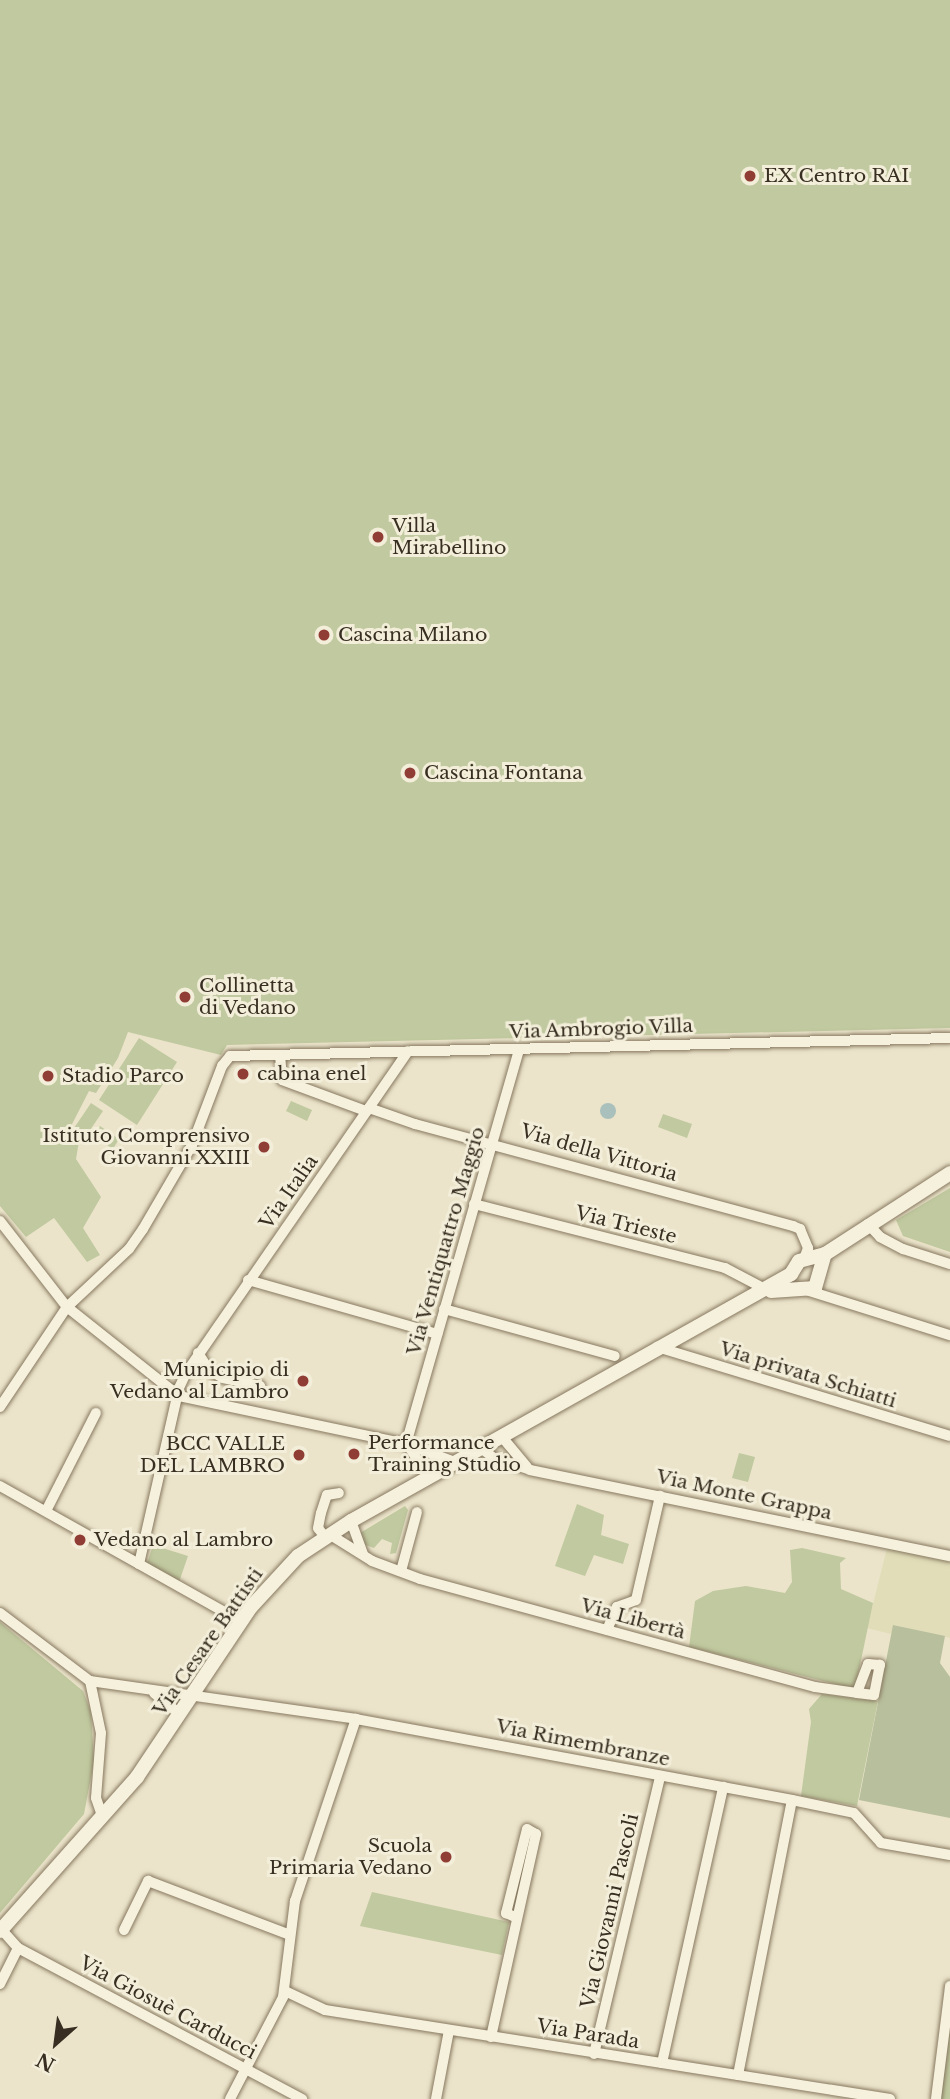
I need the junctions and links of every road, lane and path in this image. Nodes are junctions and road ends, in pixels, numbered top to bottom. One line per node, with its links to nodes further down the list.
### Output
1 (950, 1038): 2 (street, Via Ambrogio Villa)
2 (519, 1049): 3 (street, Via Ambrogio Villa); 6 (street, Via Ventiquattro Maggio)
3 (408, 1051): 4 (street, Via Ambrogio Villa); 5 (street, Via Italia)
4 (280, 1055): 5 (street, Via della Vittoria); 17 (street, Via Ambrogio Villa)
5 (367, 1109): 6 (street, Via della Vittoria); 13 (street, Via Italia)
6 (494, 1142): 8 (street, Via Ventiquattro Maggio); 11 (street, Via della Vittoria)
7 (950, 1173): 10 (main road, Via Cesare Battisti)
8 (474, 1204): 15 (street, Via Trieste); 18 (street, Via Ventiquattro Maggio)
9 (0, 1221): 17 (street)
10 (868, 1224): 11 (main road, Via Cesare Battisti); 12 (street)
11 (815, 1261): 14 (main road, Via Cesare Battisti); 14 (main road, Via Cesare Battisti); 16 (street)
12 (950, 1264)
13 (248, 1280): 19 (street); 22 (street, Via Italia)
14 (797, 1283): 15 (main road, Via Cesare Battisti); 16 (street)
15 (760, 1291): 21 (main road, Via Cesare Battisti)
16 (829, 1300): 20 (street)
17 (67, 1307): 25 (street); 26 (street)
18 (444, 1309): 19 (street, Via Ventiquattro Maggio); 23 (street)
19 (437, 1334): 30 (street, Via Ventiquattro Maggio)
20 (950, 1335)
21 (656, 1347): 28 (street, Via privata Schiatti); 29 (main road, Via Cesare Battisti)
22 (198, 1353): 24 (street); 25 (street, Via Italia)
23 (615, 1356)
24 (260, 1386)
25 (179, 1396): 30 (street); 44 (street, Via Italia)
26 (0, 1407)
27 (96, 1413): 38 (street)
28 (950, 1436)
29 (502, 1437): 31 (main road, Via Cesare Battisti); 33 (street)
30 (406, 1444): 32 (street); 34 (street)
31 (481, 1448): 32 (main road, Via Cesare Battisti); 33 (street, Via Monte Grappa)
32 (455, 1462): 34 (main road, Via Cesare Battisti)
33 (530, 1470): 37 (street, Via Monte Grappa)
34 (429, 1477): 40 (main road, Via Cesare Battisti)
35 (0, 1486): 38 (street)
36 (339, 1493): 41 (street)
37 (660, 1496): 42 (street, Via Monte Grappa); 48 (street)
38 (46, 1511): 44 (street)
39 (417, 1513): 45 (street)
40 (351, 1521): 41 (main road, Via Cesare Battisti); 43 (street)
41 (327, 1536): 43 (street, Via Libertà); 47 (main road, Via Cesare Battisti)
42 (950, 1556)
43 (372, 1560): 45 (street, Via Libertà)
44 (139, 1564): 47 (street)
45 (401, 1572): 48 (street, Via Libertà)
46 (0, 1613): 49 (street)
47 (241, 1621): 51 (main road, Via Cesare Battisti)
48 (607, 1630): 52 (street, Via Libertà)
49 (90, 1681): 50 (street, Via Rimembranze); 58 (street)
50 (151, 1690): 51 (street, Via Rimembranze); 53 (street)
51 (195, 1693): 53 (main road, Via Cesare Battisti); 54 (street, Via Rimembranze)
52 (857, 1693)
53 (180, 1714): 58 (main road, Via Cesare Battisti)
54 (356, 1719): 55 (street, Via Rimembranze); 63 (street)
55 (660, 1776): 56 (street, Via Rimembranze); 70 (street, Via Giovanni Pascoli)
56 (723, 1787): 57 (street, Via Rimembranze); 71 (street)
57 (792, 1800): 59 (street, Via Rimembranze); 73 (street)
58 (103, 1818): 61 (main road, Via Cesare Battisti)
59 (950, 1855)
60 (517, 1918): 60 (street); 69 (street)
61 (1, 1930): 64 (street, Via Giosuè Carducci)
62 (124, 1930): 63 (street)
63 (289, 1935): 67 (street)
64 (18, 1948): 65 (street); 72 (street, Via Giosuè Carducci)
65 (0, 1984)
66 (950, 1986): 78 (street)
67 (285, 1991): 68 (street, Via Parada); 72 (street)
68 (449, 2030): 69 (street, Via Parada); 76 (street)
69 (491, 2037): 70 (street, Via Parada)
70 (594, 2054): 71 (street, Via Parada)
71 (663, 2063): 73 (street, Via Parada)
72 (246, 2069): 74 (street); 75 (street, Via Giosuè Carducci)
73 (738, 2075): 77 (street, Via Parada)
74 (230, 2099)
75 (302, 2099)
76 (436, 2099)
77 (890, 2099)
78 (936, 2099)

